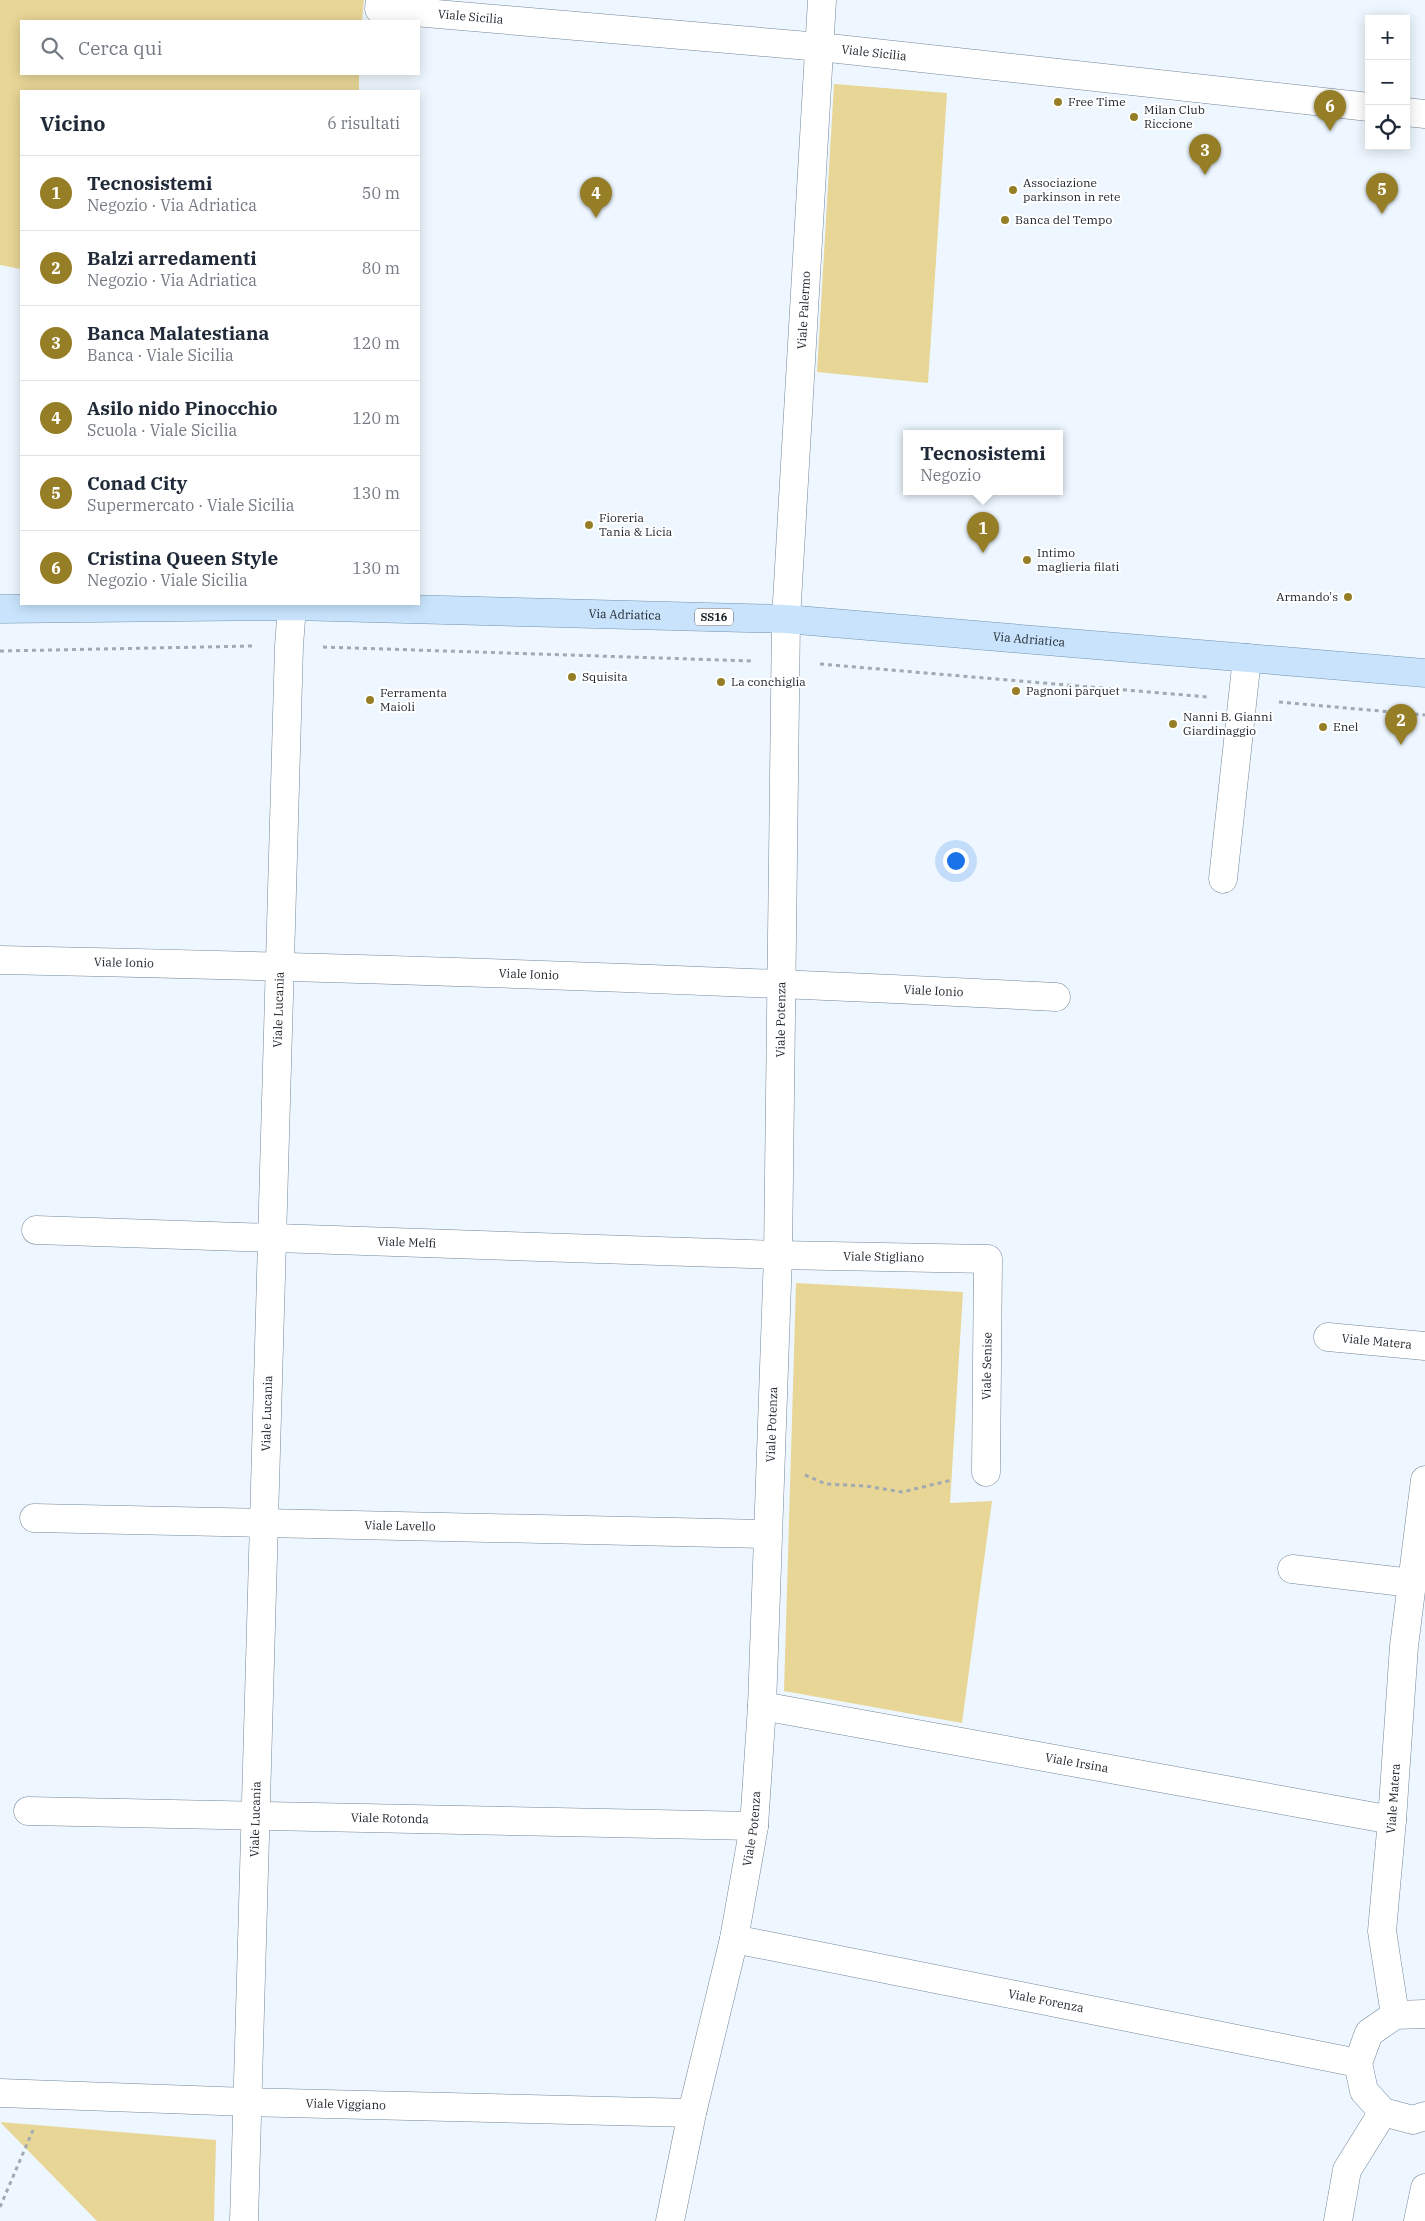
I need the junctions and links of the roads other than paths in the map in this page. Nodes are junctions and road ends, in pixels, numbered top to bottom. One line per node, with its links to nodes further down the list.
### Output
1 (822, 0): 3 (street, Viale Palermo)
2 (380, 4): 3 (street, Viale Sicilia)
3 (820, 48): 4 (street, Viale Sicilia); 9 (street, Viale Palermo)
4 (1365, 107)
5 (1410, 112): 6 (street)
6 (1425, 114)
7 (292, 606): 8 (main road, Via Adriatica / SS16); 9 (main road, Via Adriatica / SS16); 14 (street, Viale Lucania)
8 (0, 609)
9 (786, 619): 10 (main road, Via Adriatica / SS16); 15 (street, Viale Potenza)
10 (1247, 658): 11 (main road, Via Adriatica / SS16); 12 (street)
11 (1425, 673)
12 (1223, 879)
13 (0, 960): 14 (street, Viale Ionio)
14 (281, 966): 15 (street, Viale Ionio); 18 (street, Viale Lucania)
15 (783, 982): 16 (street, Viale Ionio); 19 (street, Viale Potenza)
16 (1056, 996)
17 (36, 1230): 18 (street, Viale Melfi)
18 (273, 1238): 19 (street, Viale Melfi); 26 (street, Viale Lucania)
19 (778, 1255): 20 (street, Viale Stigliano); 27 (street, Viale Potenza)
20 (988, 1259): 23 (street, Viale Senise)
21 (1328, 1337): 22 (street, Viale Matera)
22 (1425, 1346)
23 (986, 1472)
24 (1425, 1480): 29 (street, Viale Matera)
25 (34, 1518): 26 (street, Viale Lavello)
26 (264, 1523): 27 (street, Viale Lavello); 32 (street, Viale Lucania)
27 (767, 1534): 30 (street, Viale Potenza)
28 (1292, 1569): 29 (street)
29 (1412, 1583): 33 (street, Viale Matera)
30 (762, 1706): 33 (street, Viale Irsina); 34 (street, Viale Potenza)
31 (28, 1811): 32 (street, Viale Rotonda)
32 (256, 1816): 34 (street, Viale Rotonda); 40 (street, Viale Lucania)
33 (1392, 1820): 37 (street, Viale Matera)
34 (754, 1826): 35 (street, Viale Potenza)
35 (734, 1939): 38 (street, Viale Forenza); 42 (street, Viale Potenza)
36 (1425, 2014): 37 (street)
37 (1395, 2015): 38 (street)
38 (1358, 2063): 41 (street)
39 (0, 2093): 40 (street, Viale Viggiano)
40 (248, 2102): 42 (street, Viale Viggiano); 45 (street, Viale Lucania)
41 (1383, 2112): 43 (street); 47 (street)
42 (692, 2114): 46 (street, Viale Potenza)
43 (1425, 2116)
44 (1425, 2188): 48 (street)
45 (244, 2221)
46 (670, 2221)
47 (1338, 2221)
48 (1418, 2221)

